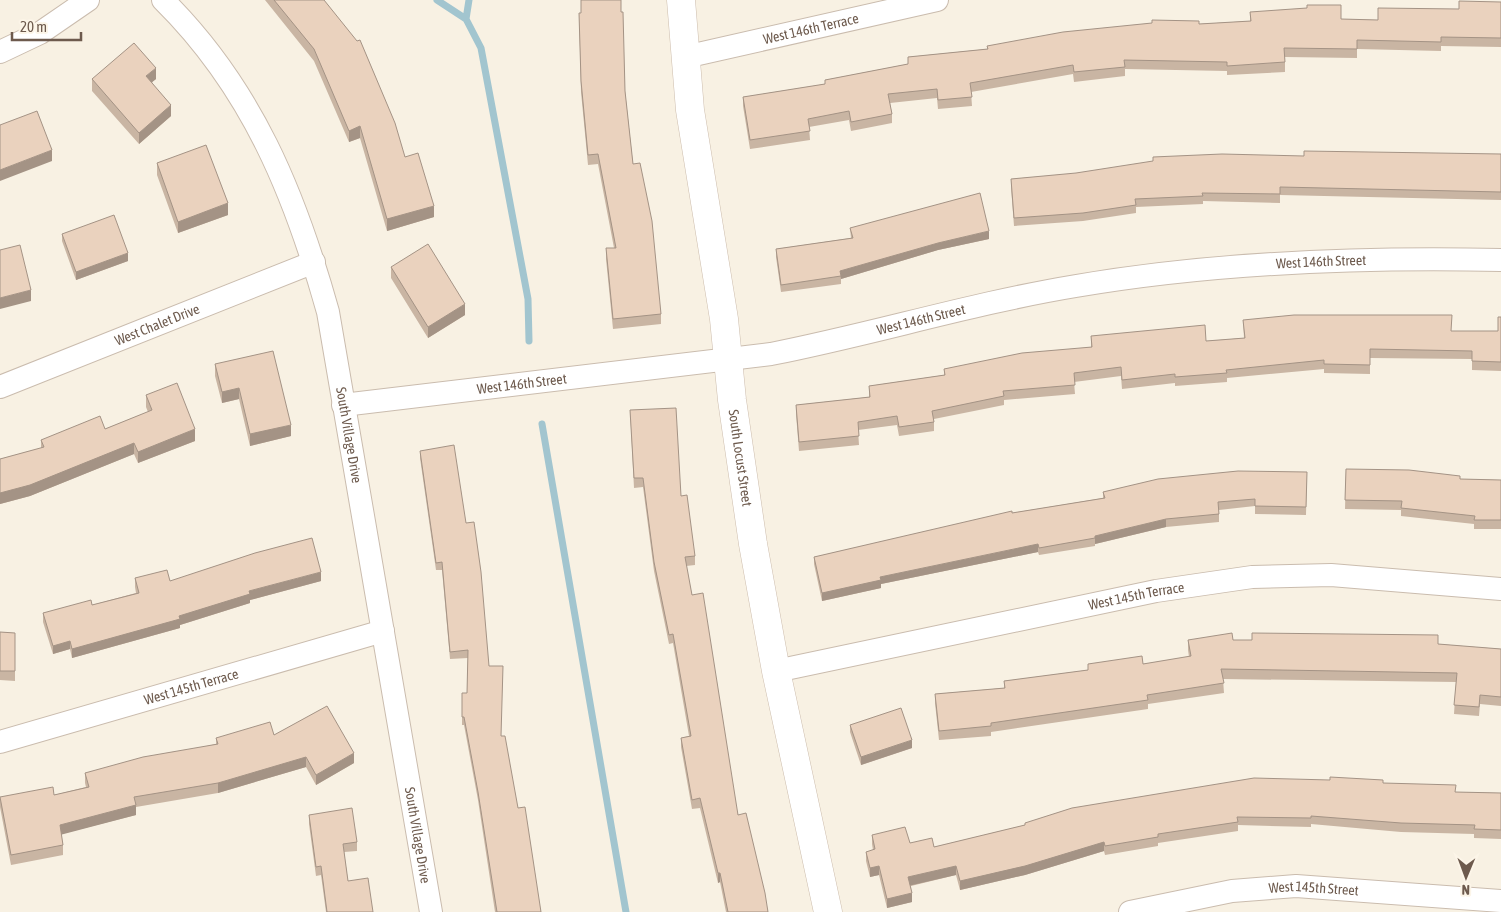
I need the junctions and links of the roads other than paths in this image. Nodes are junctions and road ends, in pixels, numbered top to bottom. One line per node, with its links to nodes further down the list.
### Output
1 (88, 0): 5 (street)
2 (163, 0): 8 (street, South Village Drive)
3 (680, 0): 6 (street, South Locust Street)
4 (937, 0): 6 (street, West 146th Terrace)
5 (0, 52)
6 (685, 57): 9 (street, South Locust Street)
7 (1501, 260): 9 (street, West 146th Street)
8 (314, 262): 10 (street, West Chalet Drive); 11 (street, South Village Drive)
9 (728, 360): 11 (street, West 146th Street); 14 (street, South Locust Street)
10 (0, 388)
11 (344, 405): 13 (street, South Village Drive)
12 (1501, 589): 14 (street, West 145th Terrace)
13 (383, 631): 15 (street, West 145th Terrace); 17 (street, South Village Drive)
14 (776, 671): 18 (street, South Locust Street)
15 (0, 742)
16 (1501, 902): 19 (street, West 145th Street)
17 (431, 912)
18 (828, 912)
19 (1130, 912)

